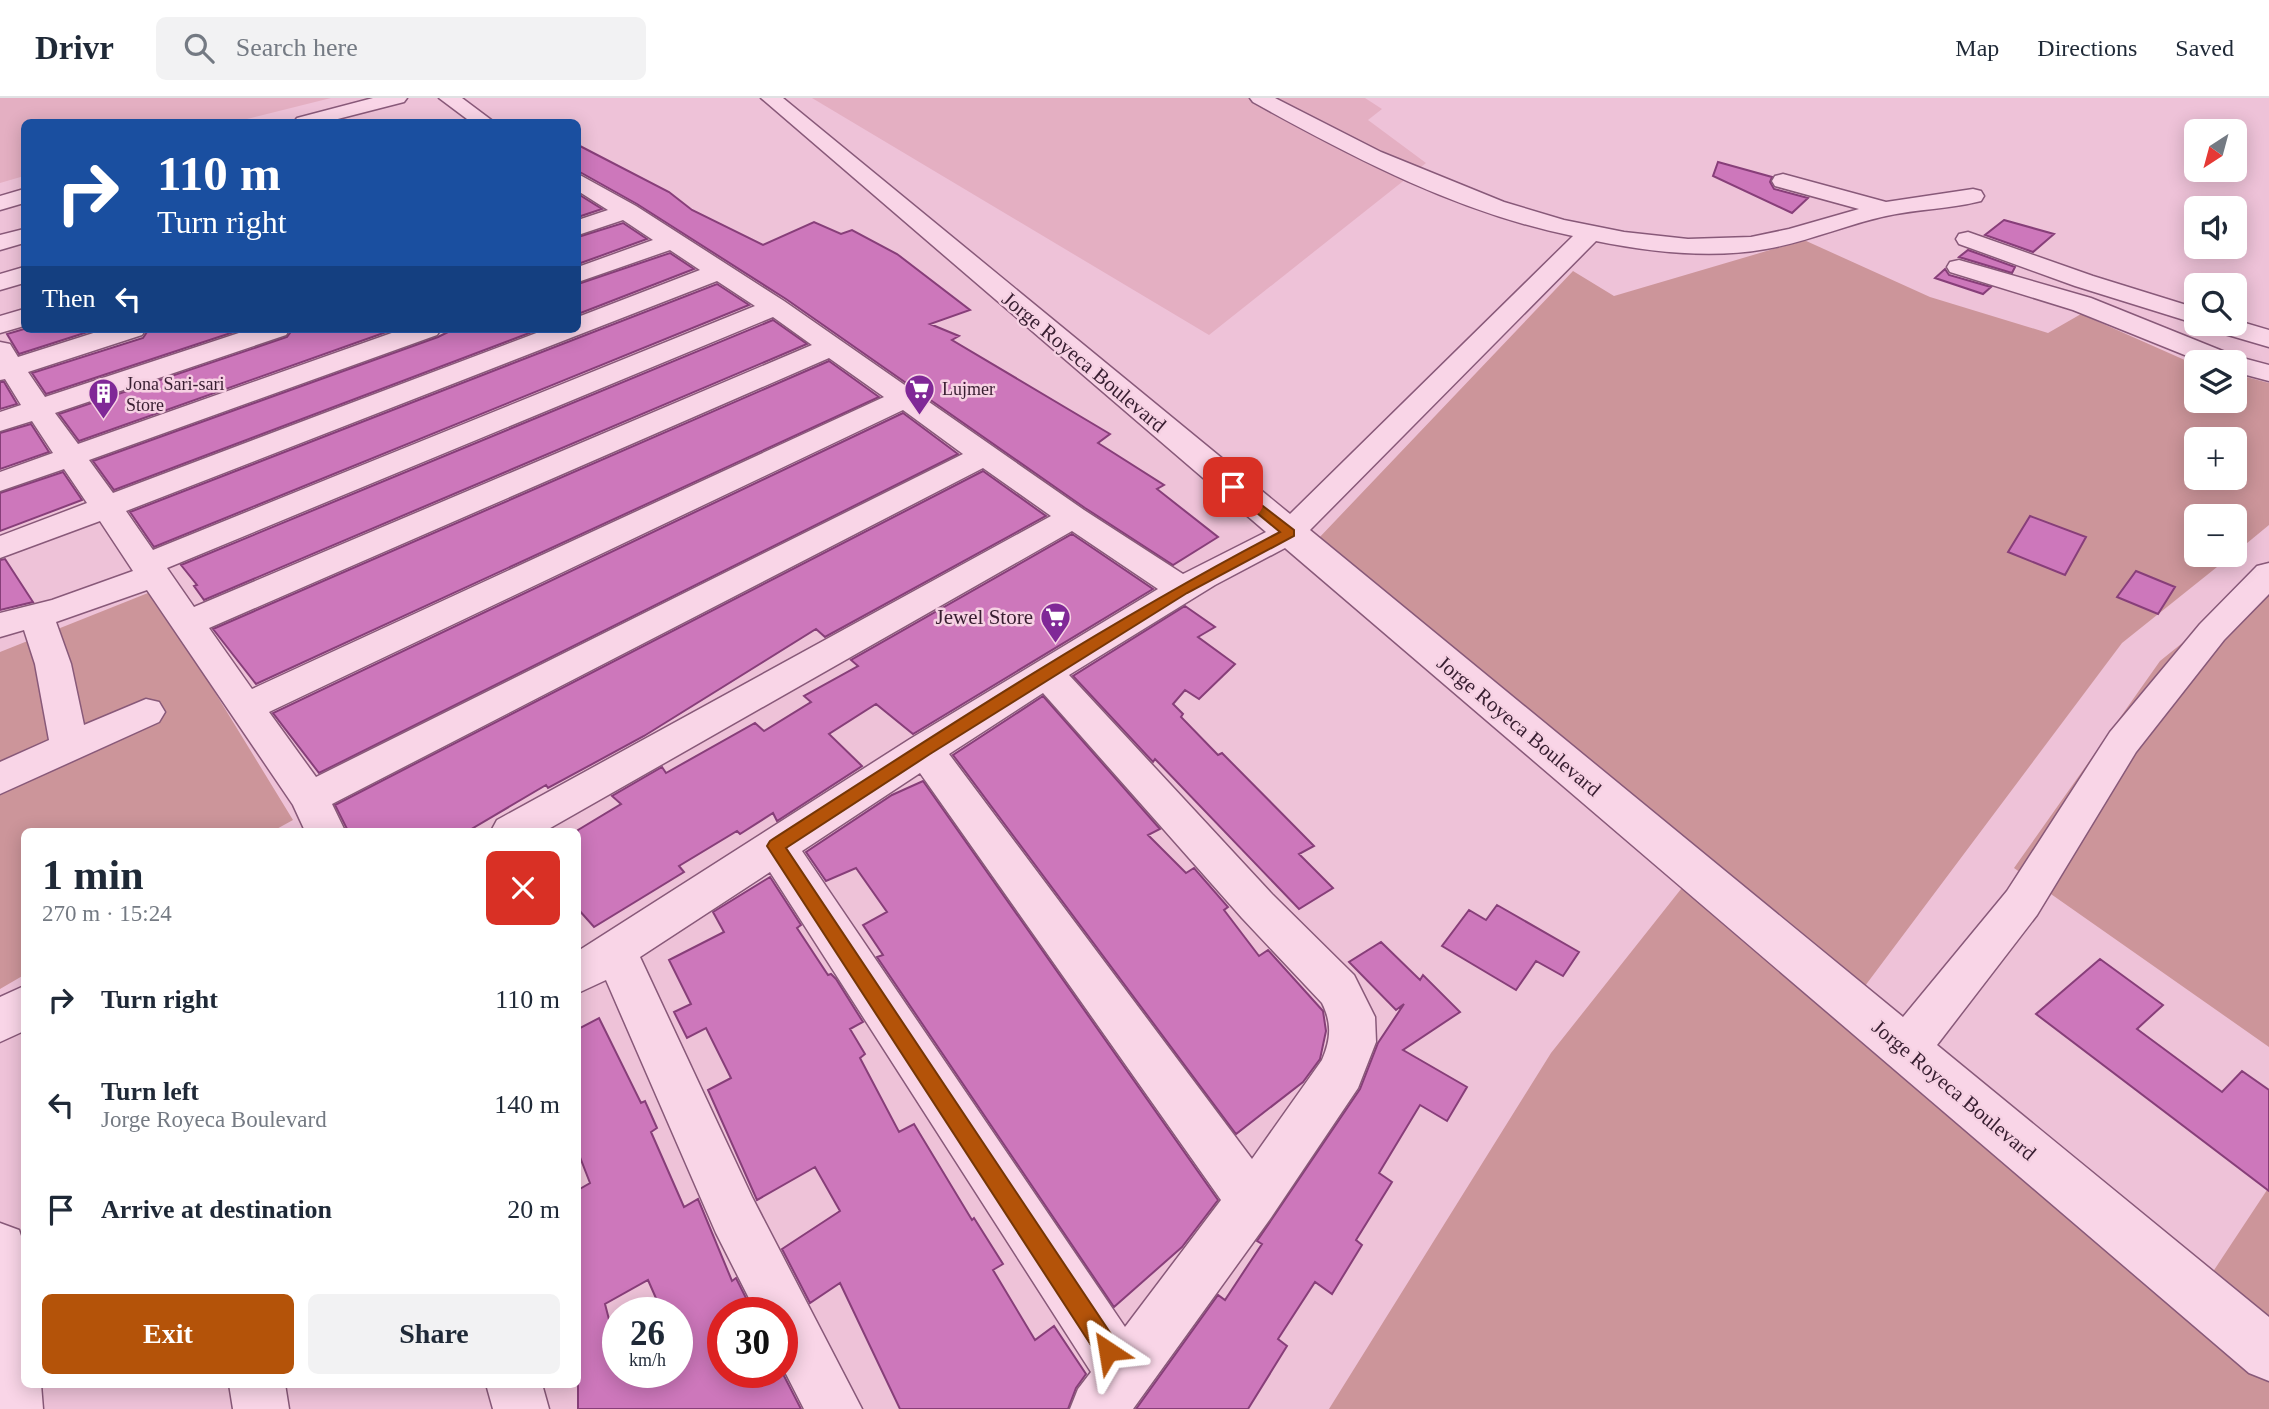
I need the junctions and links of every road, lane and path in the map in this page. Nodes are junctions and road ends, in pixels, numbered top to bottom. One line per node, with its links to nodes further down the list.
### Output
1 (397, 98): 6 (street)
2 (449, 98): 5 (street)
3 (771, 98): 50 (street, Jorge Royeca Boulevard)
4 (1260, 98): 16 (street)
5 (477, 117): 7 (street)
6 (316, 119)
7 (443, 119)
8 (1783, 181): 13 (street)
9 (581, 185): 14 (street)
10 (1973, 196): 13 (street)
11 (21, 197): 12 (street)
12 (0, 203)
13 (1887, 209): 16 (street)
14 (628, 211): 15 (street); 19 (street)
15 (581, 227)
16 (1589, 234): 50 (street)
17 (21, 237): 20 (street)
18 (1968, 239): 27 (street)
19 (673, 241): 22 (street); 23 (street)
20 (0, 243)
21 (1959, 267): 38 (street)
22 (721, 271): 26 (street); 30 (street)
23 (581, 274)
24 (21, 276): 25 (street)
25 (0, 282)
26 (775, 307): 37 (street); 52 (street)
27 (2184, 312)
28 (21, 318): 29 (street)
29 (0, 324)
30 (581, 325)
31 (2247, 332): 36 (street)
32 (118, 333): 39 (street)
33 (265, 333): 43 (street)
34 (417, 333): 46 (street)
35 (561, 333): 48 (street)
36 (2269, 339)
37 (831, 348): 42 (street); 56 (street)
38 (2196, 350)
39 (4, 363): 43 (street)
40 (2247, 367): 41 (street)
41 (2269, 373)
42 (906, 398): 45 (street); 59 (street)
43 (38, 409): 44 (street); 46 (street)
44 (0, 422)
45 (986, 454): 49 (street); 64 (street)
46 (72, 457): 47 (street); 48 (street)
47 (0, 482)
48 (108, 508): 51 (street); 52 (street)
49 (1073, 517): 54 (street); 65 (street)
50 (1289, 533): 54 (street); 70 (street, Jorge Royeca Boulevard)
51 (0, 548)
52 (151, 570): 55 (street); 56 (street)
53 (2269, 575): 70 (street)
54 (1182, 589): 58 (street)
55 (37, 617): 57 (street); 61 (street)
56 (189, 623): 59 (street)
57 (0, 625)
58 (1046, 673): 62 (street); 71 (street)
59 (244, 708): 64 (street)
60 (146, 712): 61 (street)
61 (69, 747): 63 (street)
62 (924, 749): 66 (street); 71 (street)
63 (0, 779)
64 (314, 820)
65 (517, 828)
66 (776, 846): 67 (street); 77 (street)
67 (596, 962): 81 (street)
68 (21, 1008): 69 (street)
69 (0, 1022)
70 (1905, 1049): 74 (street, Jorge Royeca Boulevard)
71 (1252, 1201): 77 (street)
72 (21, 1242): 73 (street)
73 (0, 1249): 78 (street)
74 (2269, 1353)
75 (258, 1388): 79 (street)
76 (515, 1388): 80 (street)
77 (1111, 1392)
78 (15, 1409)
79 (261, 1409)
80 (522, 1409)
81 (834, 1409)

